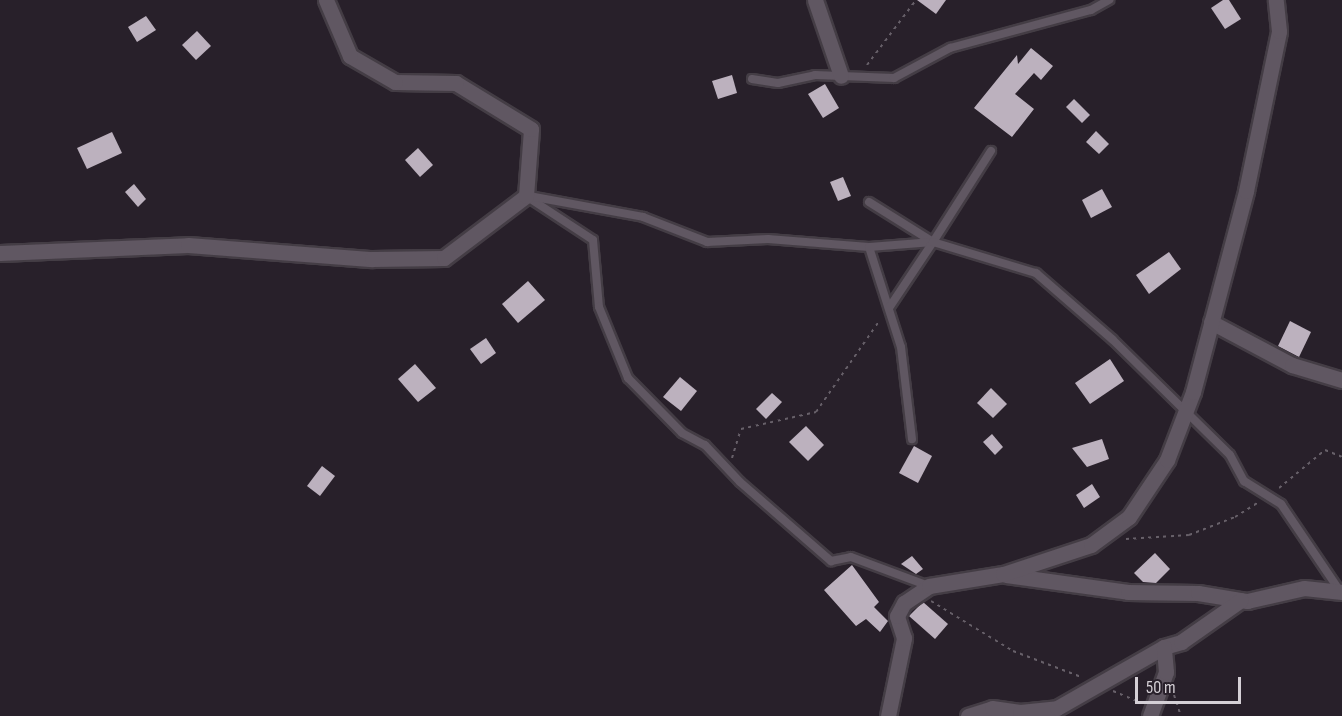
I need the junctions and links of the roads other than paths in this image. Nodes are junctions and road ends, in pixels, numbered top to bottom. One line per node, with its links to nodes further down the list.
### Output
1 (327, 0): 8 (street)
2 (815, 0): 5 (street)
3 (1109, 0): 5 (lane)
4 (1276, 0): 14 (street)
5 (841, 76): 6 (lane)
6 (752, 80)
7 (991, 151): 10 (lane)
8 (526, 195): 11 (lane); 12 (street); 19 (lane)
9 (869, 202): 10 (lane)
10 (933, 243): 11 (lane); 13 (lane); 16 (lane)
11 (869, 247): 13 (lane)
12 (0, 253)
13 (889, 308): 17 (lane)
14 (1211, 322): 15 (street); 16 (street)
15 (1342, 380)
16 (1186, 411): 18 (street); 20 (lane)
17 (912, 439)
18 (1003, 574): 19 (street); 21 (street)
19 (924, 590): 24 (street)
20 (1341, 591): 21 (street)
21 (1241, 600): 22 (street)
22 (1164, 647): 23 (street); 25 (street)
23 (1151, 712)
24 (888, 716)
25 (968, 716)

